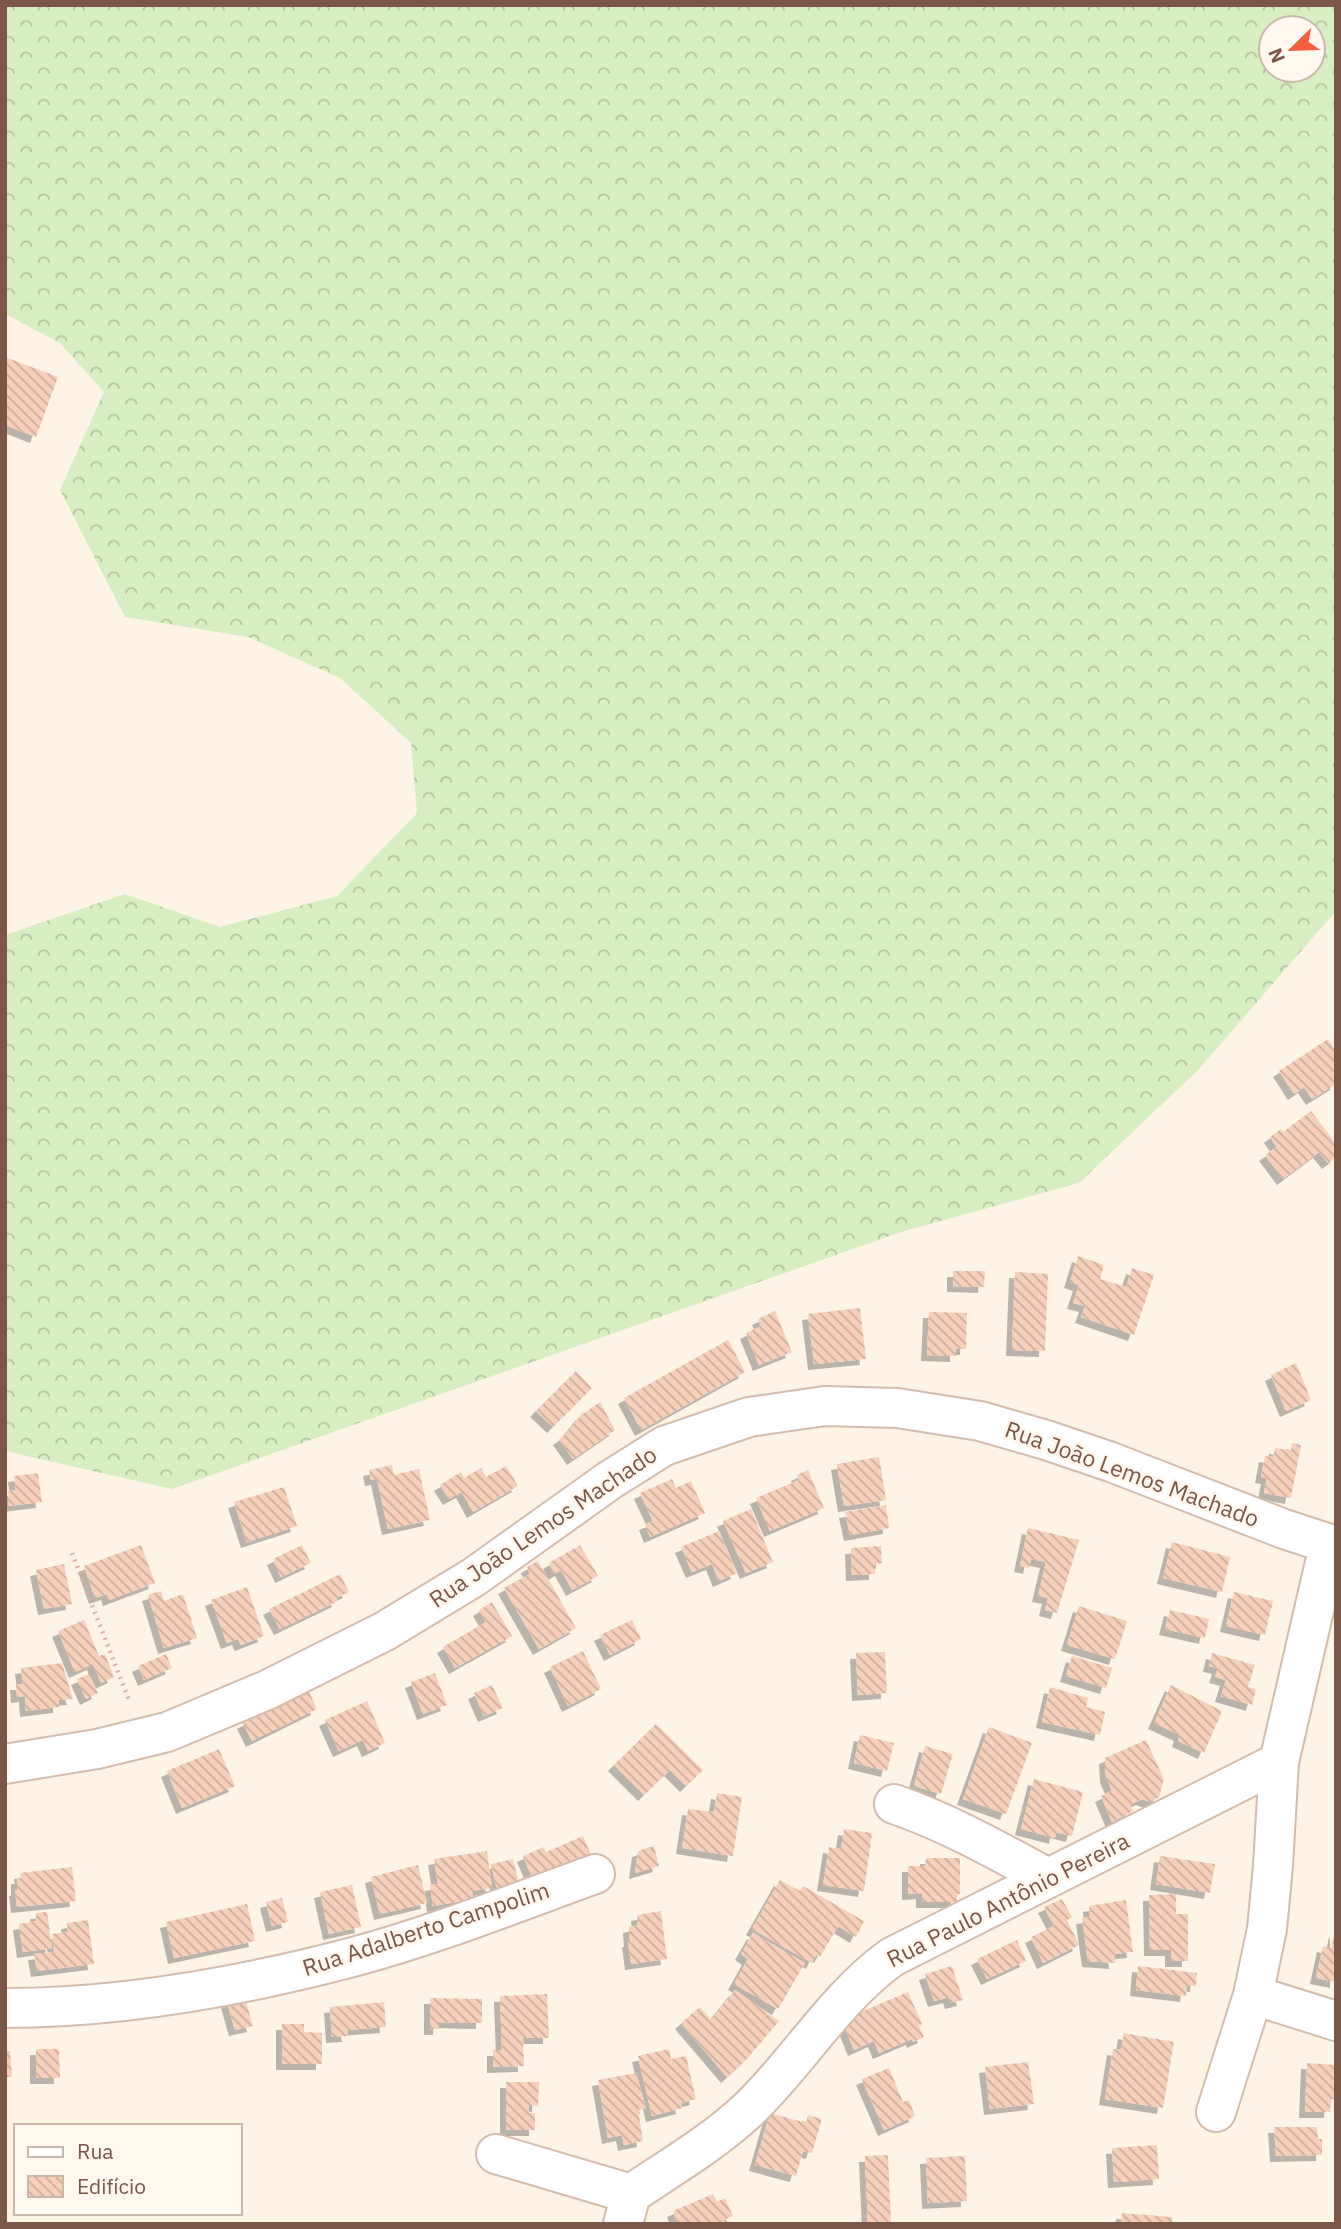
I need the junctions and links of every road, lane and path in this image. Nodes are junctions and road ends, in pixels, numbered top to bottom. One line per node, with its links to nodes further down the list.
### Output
1 (1332, 1546): 3 (street, Rua João Lemos Machado); 4 (street)
2 (72, 1553): 3 (path)
3 (97, 1749): 5 (street, Rua João Lemos Machado)
4 (1279, 1762): 8 (street, Rua Paulo Antônio Pereira); 9 (street)
5 (5, 1764)
6 (894, 1804): 8 (street)
7 (595, 1874): 10 (street, Rua Adalberto Campolim)
8 (1048, 1878): 14 (street, Rua Paulo Antônio Pereira)
9 (1253, 1995): 11 (street); 12 (street)
10 (5, 2008)
11 (1336, 2021)
12 (1216, 2112)
13 (496, 2154): 14 (street)
14 (627, 2209)

